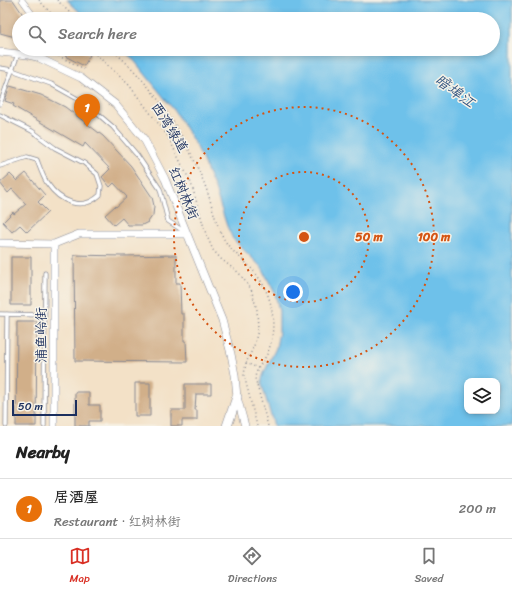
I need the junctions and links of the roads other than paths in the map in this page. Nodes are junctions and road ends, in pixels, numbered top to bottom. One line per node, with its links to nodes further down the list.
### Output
1 (22, 0): 2 (street)
2 (31, 12)
3 (0, 52): 4 (street, 红树林街)
4 (12, 53)
5 (17, 56): 8 (lane)
6 (36, 56): 12 (street, 红树林街)
7 (0, 68): 8 (lane)
8 (12, 70): 9 (lane); 12 (lane)
9 (0, 104)
10 (0, 115): 11 (lane)
11 (0, 166)
12 (187, 234): 14 (street); 19 (street, 红树林街)
13 (2, 242): 14 (street)
14 (54, 244): 22 (street, 浦鱼岭街)
15 (45, 273): 18 (lane)
16 (0, 314): 17 (lane)
17 (6, 314): 18 (lane); 20 (lane)
18 (44, 315): 21 (lane)
19 (237, 397): 23 (street); 24 (street, 红树林街)
20 (6, 426)
21 (44, 426)
22 (54, 426)
23 (227, 426)
24 (245, 426)

